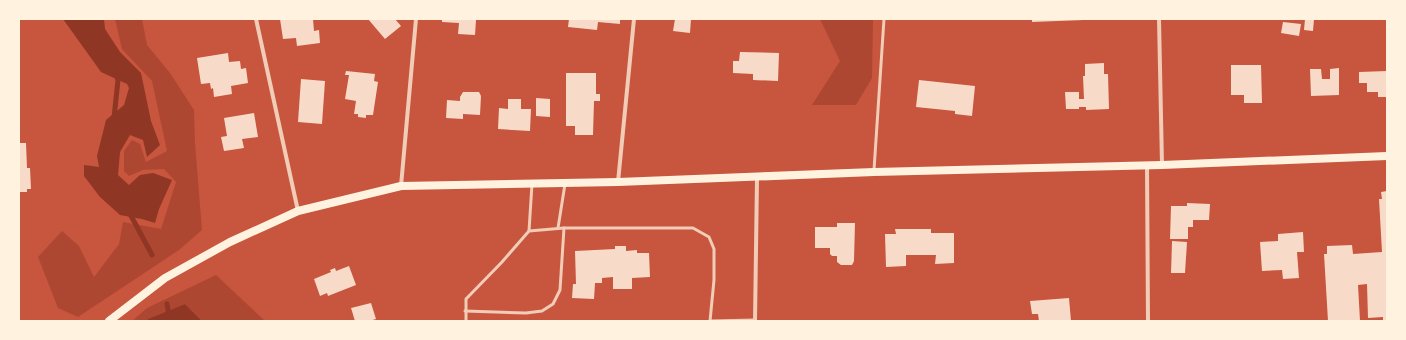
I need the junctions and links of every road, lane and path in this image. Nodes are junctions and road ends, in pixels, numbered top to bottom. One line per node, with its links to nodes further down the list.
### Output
1 (256, 19): 15 (street)
2 (416, 19): 14 (street)
3 (634, 19): 11 (street)
4 (884, 19): 9 (lane)
5 (1160, 19): 8 (street)
6 (1387, 156): 8 (main road)
7 (1147, 165): 8 (main road); 9 (main road); 23 (street)
8 (1162, 165)
9 (874, 172): 10 (main road)
10 (757, 178): 11 (main road); 22 (street)
11 (618, 182): 12 (main road)
12 (565, 183): 13 (main road); 16 (lane)
13 (532, 184): 14 (main road); 18 (lane)
14 (401, 186): 15 (main road)
15 (298, 211): 20 (main road)
16 (558, 228): 17 (lane); 18 (lane)
17 (564, 228): 19 (lane); 22 (lane)
18 (529, 231): 19 (lane)
19 (465, 311): 21 (lane)
20 (109, 321)
21 (466, 321)
22 (755, 321)
23 (1148, 321)

